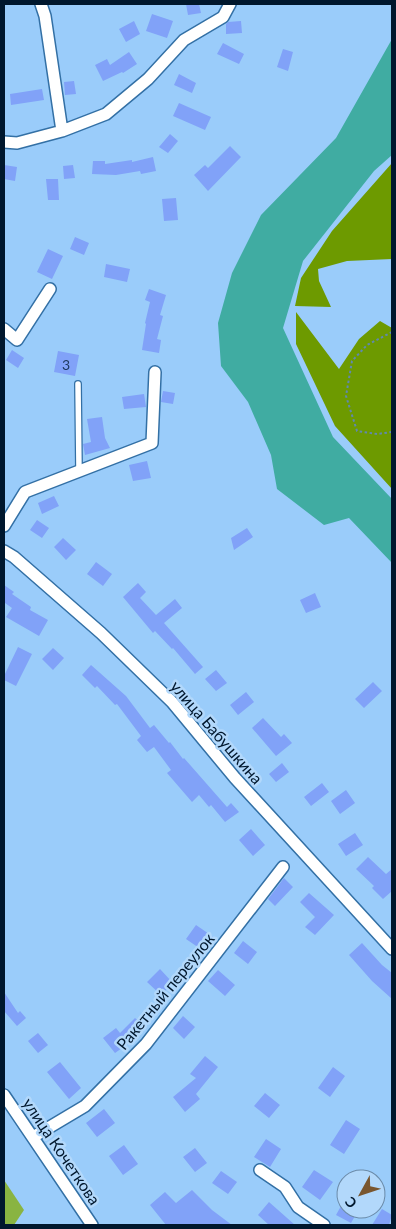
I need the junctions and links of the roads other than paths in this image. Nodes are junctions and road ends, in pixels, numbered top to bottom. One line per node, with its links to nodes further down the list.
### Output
1 (40, 4): 3 (street)
2 (230, 4): 3 (street)
3 (62, 132): 4 (street)
4 (4, 142)
5 (50, 289): 6 (street)
6 (4, 329)
7 (155, 372): 9 (street)
8 (78, 384): 9 (lane)
9 (79, 471): 10 (street)
10 (4, 526)
11 (4, 551): 13 (street, улица Бабушкина)
12 (283, 867): 15 (street, Ракетный переулок)
13 (392, 948)
14 (4, 1094): 15 (street, улица Кочеткова)
15 (33, 1137): 17 (street, улица Кочеткова)
16 (260, 1170): 18 (street)
17 (92, 1225)
18 (321, 1225)

